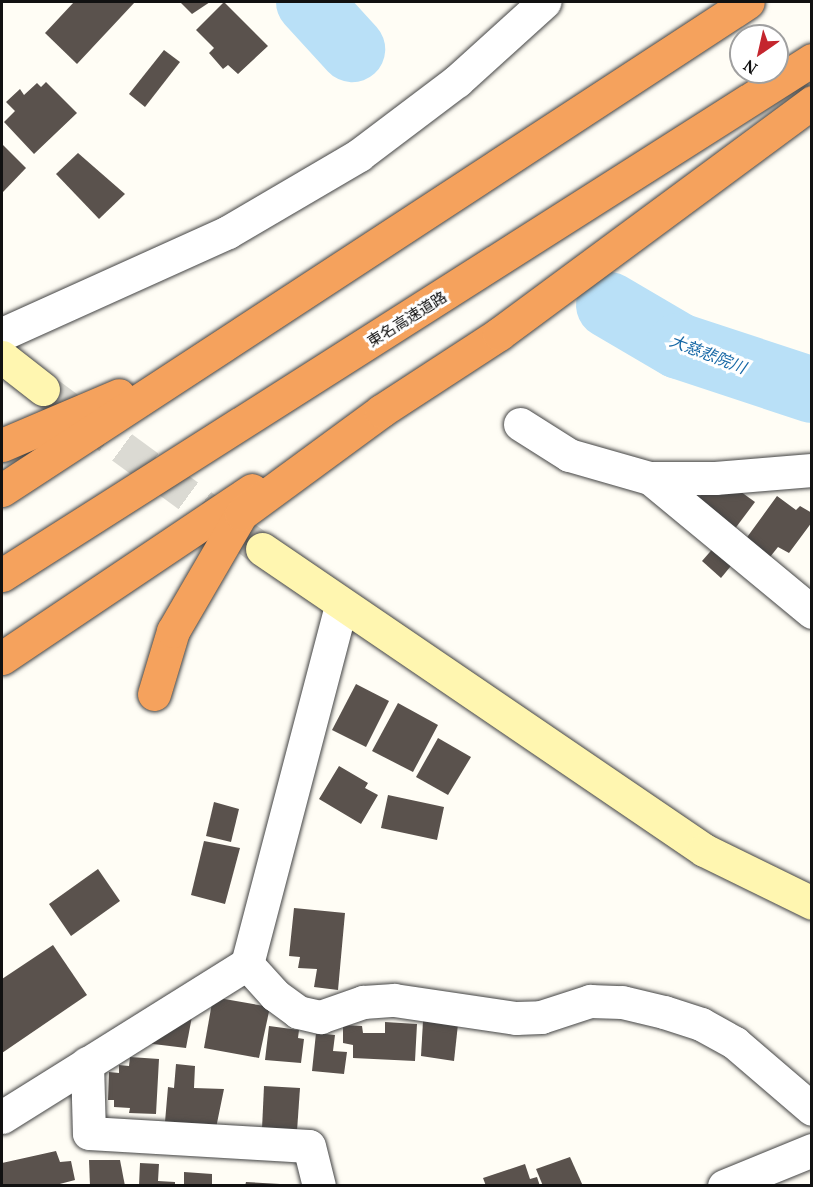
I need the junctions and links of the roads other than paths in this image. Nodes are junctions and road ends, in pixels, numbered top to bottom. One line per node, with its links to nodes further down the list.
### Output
1 (543, 2): 5 (street)
2 (748, 2): 7 (highway)
3 (812, 60): 16 (highway, 東名高速道路)
4 (812, 102): 9 (highway)
5 (2, 334)
6 (2, 357): 8 (street)
7 (195, 363): 11 (highway); 14 (highway)
8 (43, 389)
9 (381, 411): 19 (highway); 20 (highway)
10 (520, 424): 13 (street)
11 (2, 445)
12 (812, 470): 13 (street)
13 (650, 478): 18 (street)
14 (2, 490)
15 (262, 549): 17 (street)
16 (2, 575)
17 (341, 605): 21 (street); 22 (street)
18 (812, 612)
19 (2, 658)
20 (154, 694)
21 (812, 903)
22 (247, 964): 23 (street); 24 (street)
23 (87, 1063): 25 (street); 27 (street)
24 (812, 1109)
25 (2, 1117)
26 (812, 1150): 28 (street)
27 (319, 1185)
28 (724, 1185)

